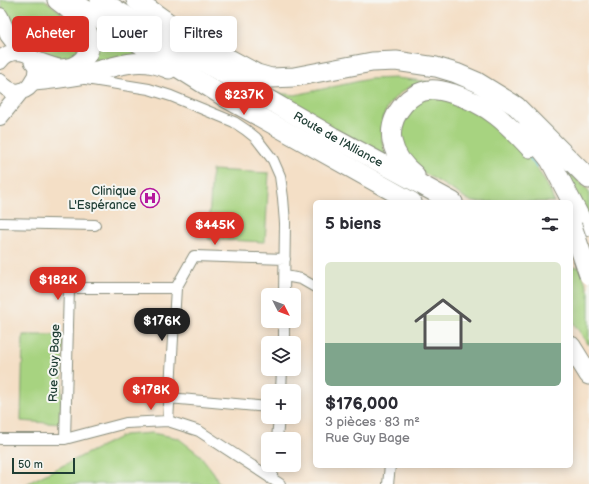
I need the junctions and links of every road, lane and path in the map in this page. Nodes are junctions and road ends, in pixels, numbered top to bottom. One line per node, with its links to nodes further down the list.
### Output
1 (57, 0): 6 (highway)
2 (70, 0): 12 (highway, Route de l'Alliance)
3 (100, 0): 8 (highway, Route de l'Alliance)
4 (136, 0): 14 (highway)
5 (0, 16): 6 (main road)
6 (27, 56): 7 (main road); 11 (main road)
7 (0, 57)
8 (202, 61): 16 (highway, Route de l'Alliance); 20 (highway)
9 (72, 76): 11 (highway); 12 (highway); 29 (street)
10 (0, 82): 11 (main road)
11 (27, 86): 13 (main road)
12 (228, 99): 17 (highway, Route de l'Alliance)
13 (0, 117)
14 (536, 126): 15 (highway); 21 (highway)
15 (589, 179)
16 (430, 190): 18 (highway, Route de l'Alliance); 19 (highway)
17 (400, 198)
18 (449, 200)
19 (561, 200)
20 (567, 200)
21 (572, 200)
22 (573, 205): 26 (highway)
23 (573, 215): 26 (highway)
24 (0, 223): 25 (street)
25 (95, 225)
26 (579, 229): 32 (highway, bridge)
27 (573, 246): 28 (highway)
28 (589, 248)
29 (285, 259): 33 (street); 35 (street)
30 (573, 262): 31 (highway)
31 (589, 264)
32 (589, 275)
33 (285, 276): 34 (street); 36 (street)
34 (313, 286)
35 (176, 288): 41 (street); 45 (street, Rue Guy Bage)
36 (284, 288)
37 (573, 333): 39 (highway)
38 (573, 349): 40 (highway)
39 (589, 357)
40 (589, 375)
41 (169, 398): 42 (street); 43 (street)
42 (261, 406)
43 (168, 421): 45 (street); 47 (street)
44 (0, 439): 45 (street)
45 (65, 439)
46 (390, 468): 48 (street)
47 (275, 481)
48 (388, 484)

